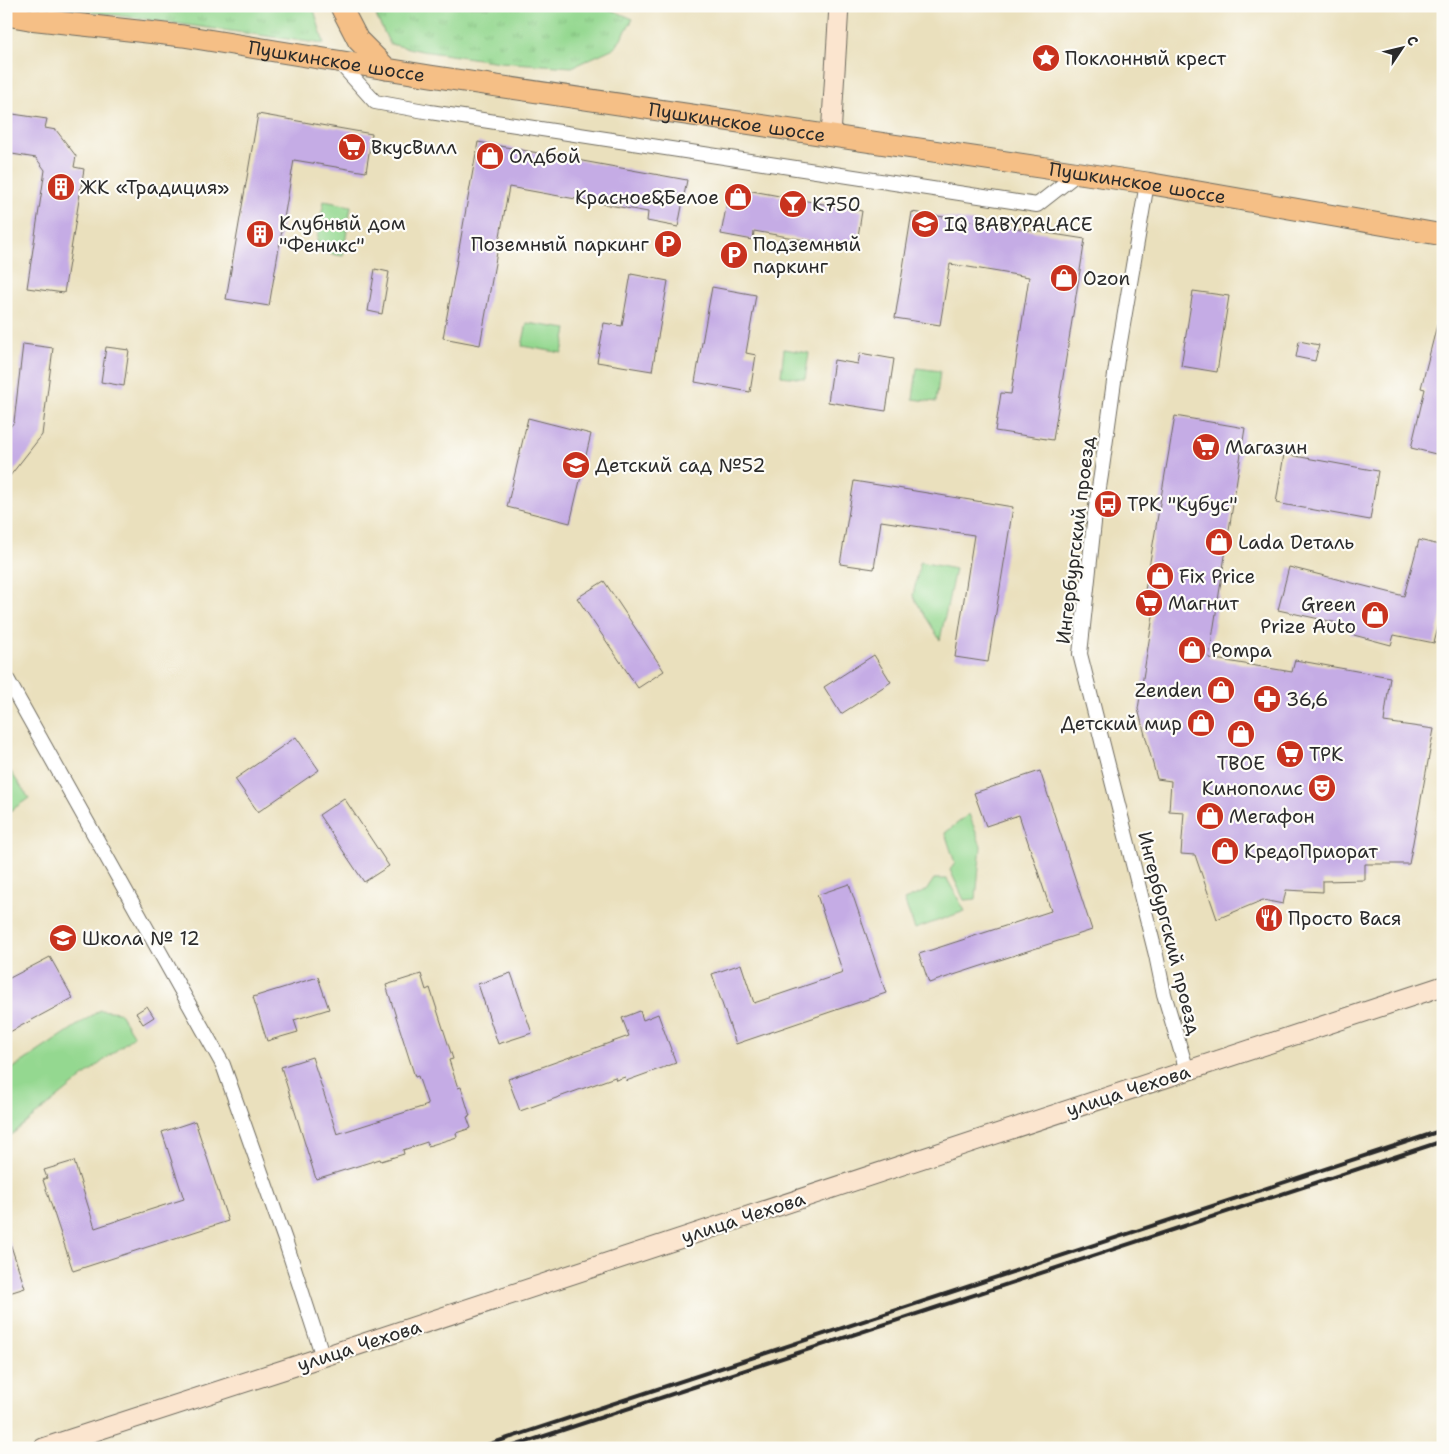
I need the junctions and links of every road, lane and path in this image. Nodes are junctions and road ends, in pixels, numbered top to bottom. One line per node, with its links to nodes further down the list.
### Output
1 (342, 6): 5 (main road)
2 (839, 6): 6 (street)
3 (14, 17): 4 (main road, Пушкинское шоссе)
4 (338, 62): 5 (main road, Пушкинское шоссе); 7 (street)
5 (387, 70): 6 (main road, Пушкинское шоссе)
6 (831, 136): 7 (main road, Пушкинское шоссе)
7 (1078, 173): 8 (main road, Пушкинское шоссе)
8 (1147, 183): 9 (main road, Пушкинское шоссе); 12 (street, Ингербургский проезд)
9 (1443, 235)
10 (6, 676): 13 (street)
11 (1443, 986): 12 (street, улица Чехова)
12 (1187, 1071): 13 (street, улица Чехова)
13 (323, 1358): 14 (street, улица Чехова)
14 (43, 1448)

